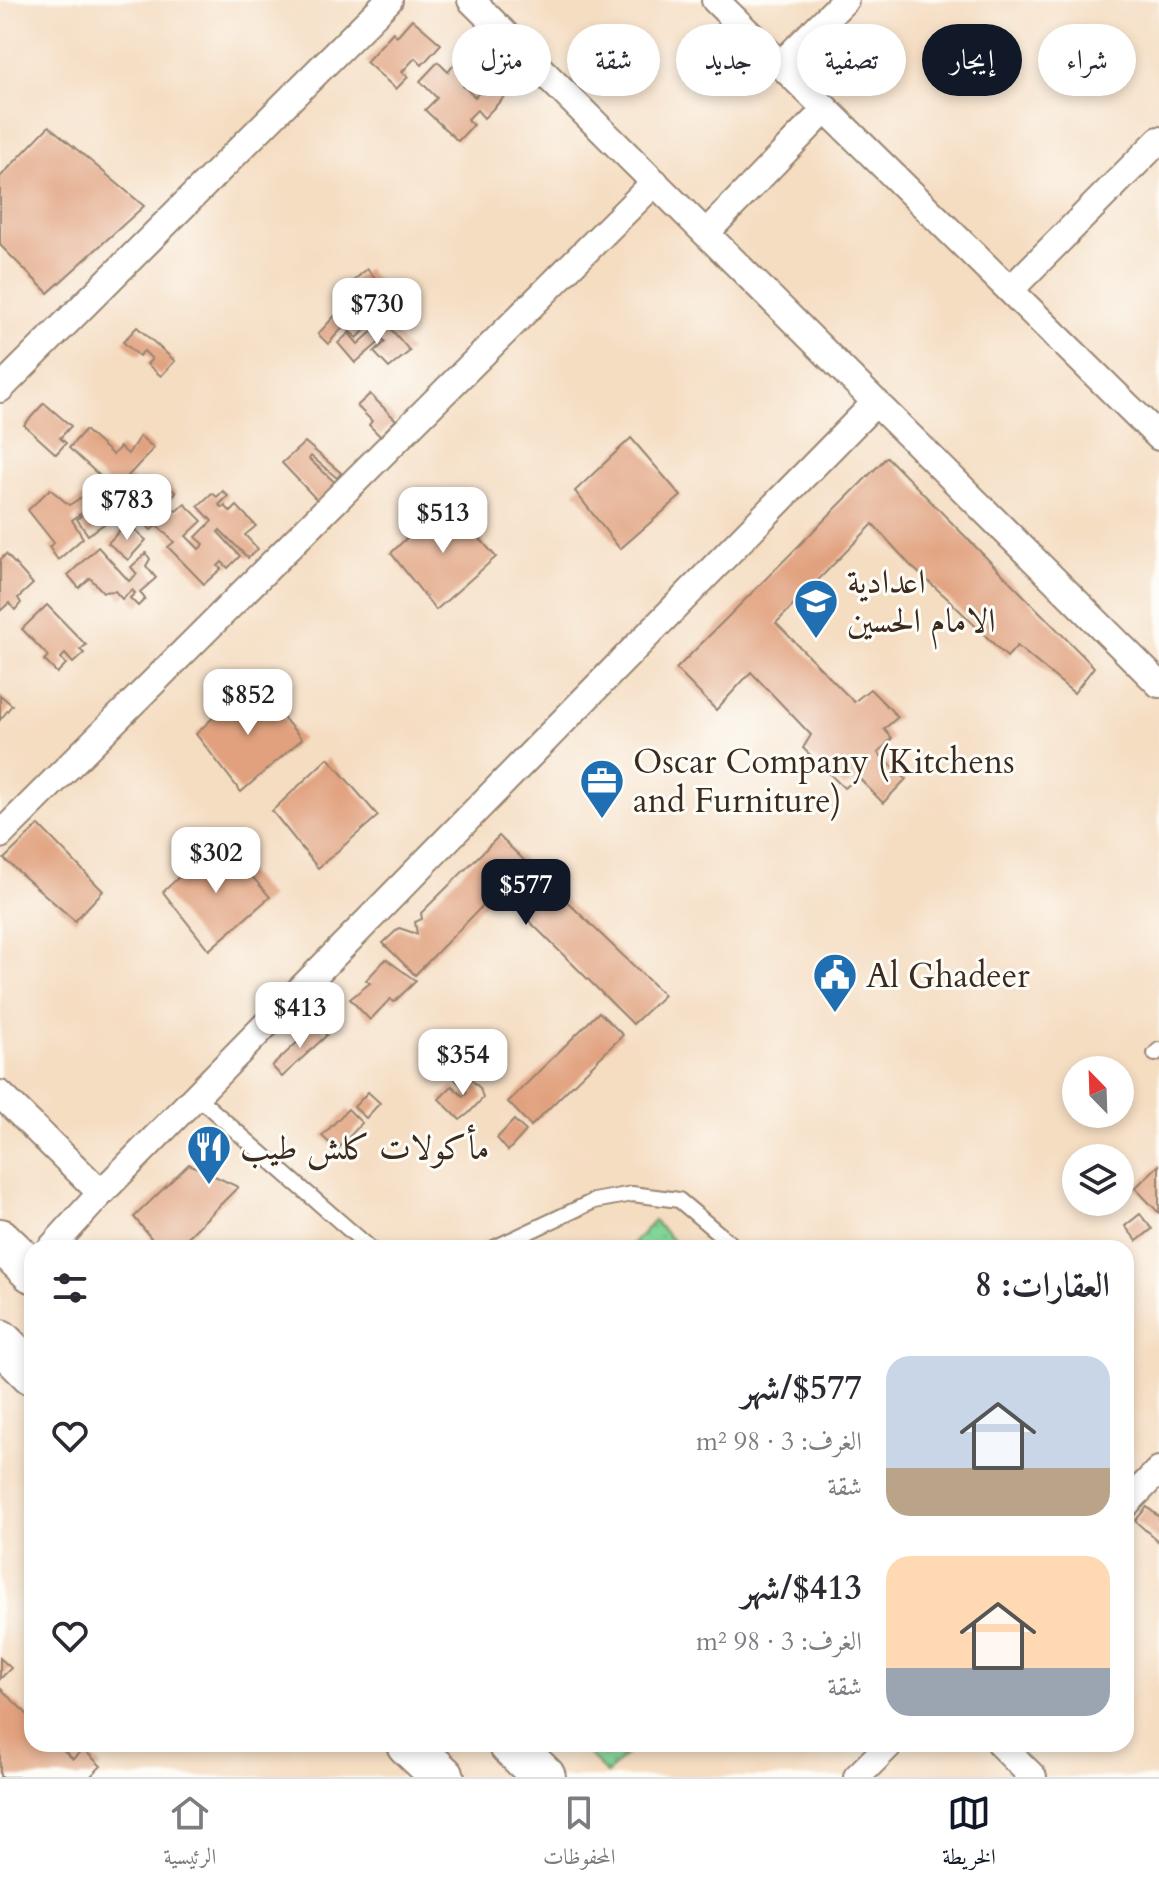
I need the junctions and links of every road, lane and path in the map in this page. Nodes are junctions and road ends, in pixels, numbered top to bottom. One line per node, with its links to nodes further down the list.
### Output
1 (389, 0): 12 (street)
2 (471, 0): 9 (street)
3 (715, 0): 5 (street)
4 (845, 0): 6 (street)
5 (740, 24)
6 (781, 64): 7 (street)
7 (826, 109): 10 (street); 11 (street)
8 (1159, 140): 11 (street)
9 (655, 182): 10 (street); 16 (street)
10 (706, 233): 13 (street)
11 (1010, 290): 14 (street)
12 (0, 389)
13 (876, 402): 15 (street); 18 (street)
14 (1159, 437)
15 (1159, 684)
16 (0, 835)
17 (0, 1094): 19 (street)
18 (196, 1096): 19 (street); 22 (lane)
19 (101, 1193): 21 (street)
20 (0, 1240): 25 (main road)
21 (58, 1240)
22 (361, 1240)
23 (511, 1240): 24 (lane)
24 (726, 1240)
25 (24, 1262)
26 (0, 1341): 27 (main road)
27 (24, 1365)
28 (1158, 1473): 29 (street)
29 (1134, 1496)
30 (416, 1752): 34 (main road)
31 (518, 1752): 35 (main road)
32 (882, 1752): 36 (street)
33 (1008, 1752): 37 (street)
34 (443, 1777)
35 (544, 1777)
36 (857, 1777)
37 (1033, 1777)

